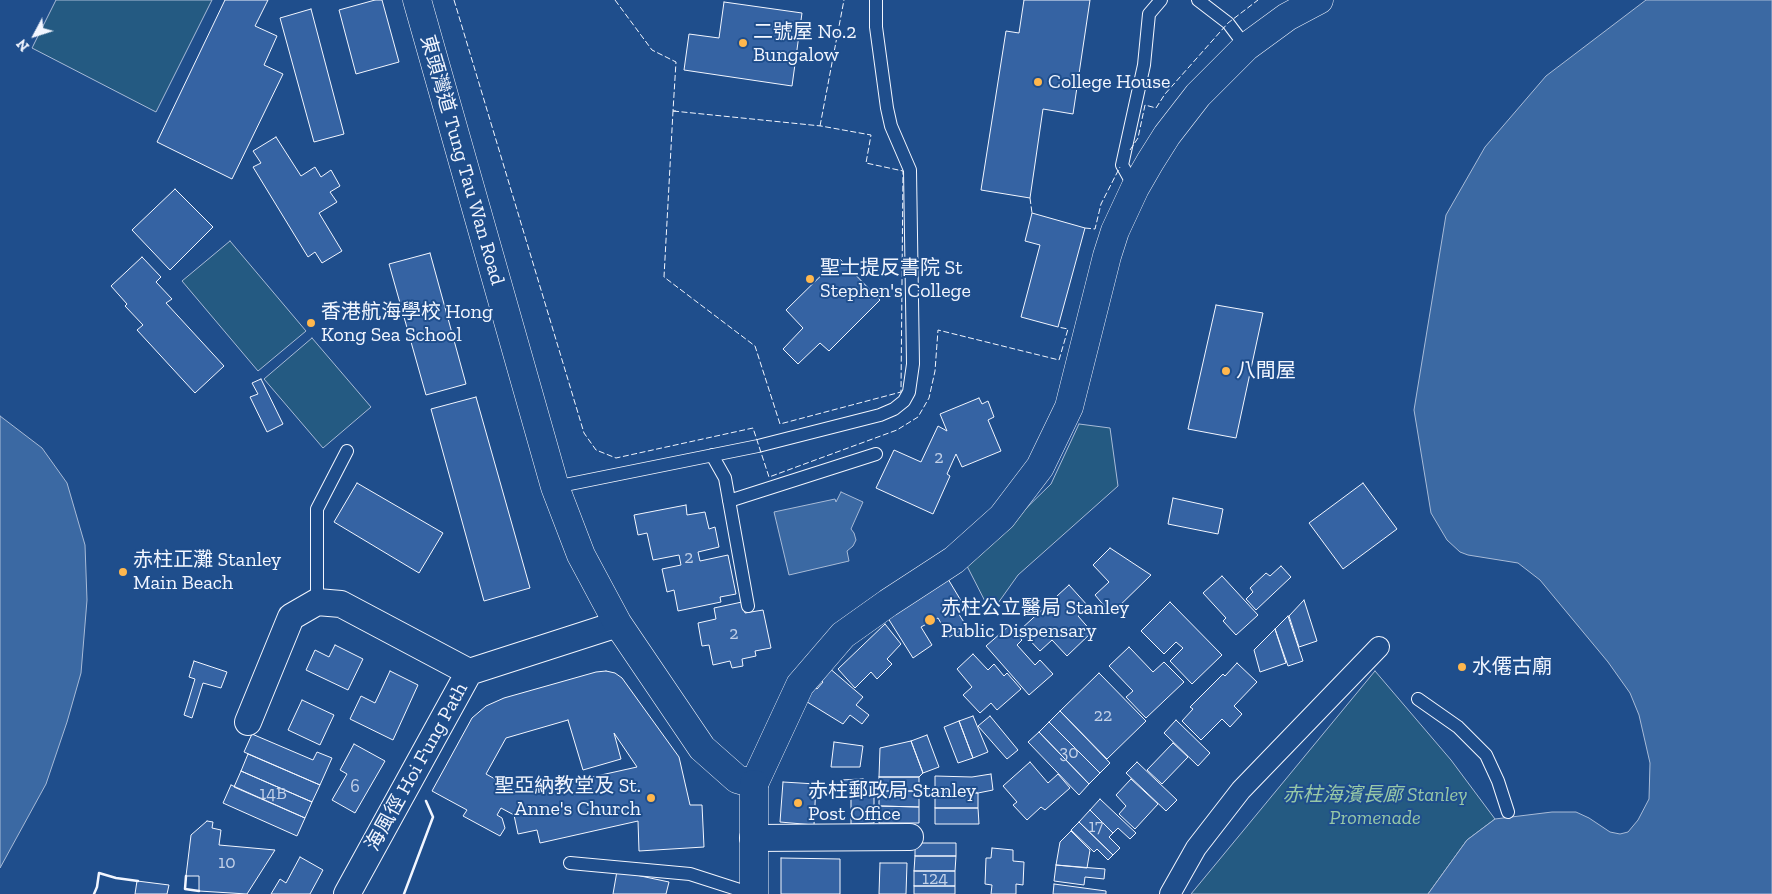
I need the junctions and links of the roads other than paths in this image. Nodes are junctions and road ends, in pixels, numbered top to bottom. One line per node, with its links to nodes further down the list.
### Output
1 (416, 0): 11 (street, 東頭灣道 Tung Tau Wan Road)
2 (876, 0): 10 (lane)
3 (1161, 0): 7 (lane)
4 (1198, 0): 6 (lane)
5 (1319, 0): 6 (street)
6 (1246, 47): 7 (street)
7 (1135, 188): 20 (street)
8 (347, 451): 13 (lane)
9 (876, 454): 12 (lane)
10 (712, 455): 11 (lane); 12 (lane)
11 (555, 487): 15 (street, 東頭灣道 Tung Tau Wan Road)
12 (729, 501): 14 (lane)
13 (317, 602): 17 (street); 19 (street)
14 (748, 606)
15 (618, 624): 17 (street, 海風徑 Hoi Fung Path); 20 (street, 東頭灣道 Tung Tau Wan Road)
16 (1379, 648): 27 (street)
17 (469, 672): 25 (street, 海風徑 Hoi Fung Path)
18 (1418, 699): 21 (lane)
19 (248, 722)
20 (754, 784): 23 (street)
21 (1508, 812)
22 (910, 837): 23 (street)
23 (753, 838): 26 (street)
24 (570, 863): 26 (lane)
25 (347, 894)
26 (753, 894)
27 (1170, 894)

